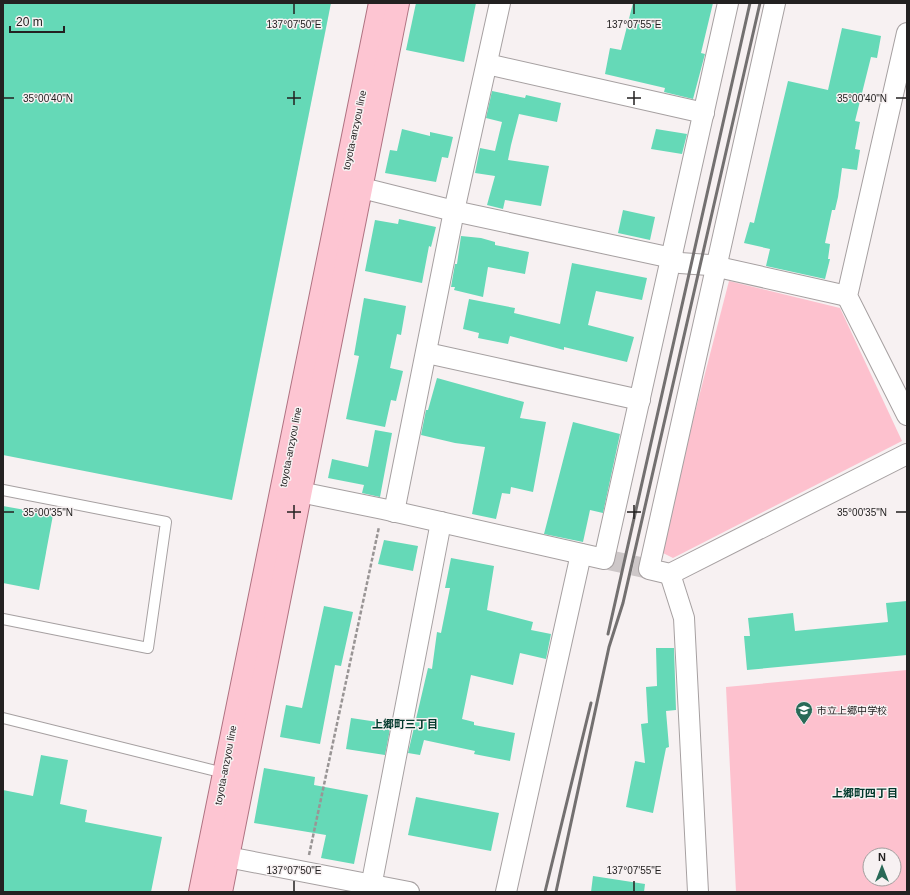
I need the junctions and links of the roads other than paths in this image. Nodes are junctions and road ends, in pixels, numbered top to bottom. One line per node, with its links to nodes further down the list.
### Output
1 (380, 3): 10 (main road, toyota-anzyou line)
2 (398, 3): 10 (main road, toyota-anzyou line)
3 (500, 3): 8 (street)
4 (728, 3): 9 (street)
5 (776, 3): 13 (street)
6 (907, 33): 7 (street)
7 (904, 59): 14 (street)
8 (487, 64): 9 (street); 11 (street)
9 (704, 113): 12 (street)
10 (353, 185): 11 (street); 20 (main road, toyota-anzyou line)
11 (454, 211): 12 (street); 15 (street)
12 (672, 258): 13 (street); 16 (street)
13 (718, 267): 14 (street); 24 (street)
14 (847, 296): 17 (street)
15 (427, 353): 16 (street); 21 (street)
16 (640, 400): 23 (street)
17 (907, 416)
18 (907, 454): 24 (street)
19 (3, 490): 25 (lane)
20 (291, 490): 21 (street); 27 (main road, toyota-anzyou line); 28 (main road, toyota-anzyou line)
21 (388, 510): 22 (street)
22 (441, 522): 23 (street); 29 (street)
23 (581, 554): 33 (street)
24 (670, 574): 34 (street)
25 (3, 619)
26 (3, 718): 27 (lane)
27 (224, 773): 28 (main road, toyota-anzyou line)
28 (218, 855): 29 (street); 30 (main road, toyota-anzyou line); 31 (main road, toyota-anzyou line)
29 (371, 888): 32 (street)
30 (200, 892)
31 (221, 892)
32 (409, 892)
33 (506, 892)
34 (698, 892)

